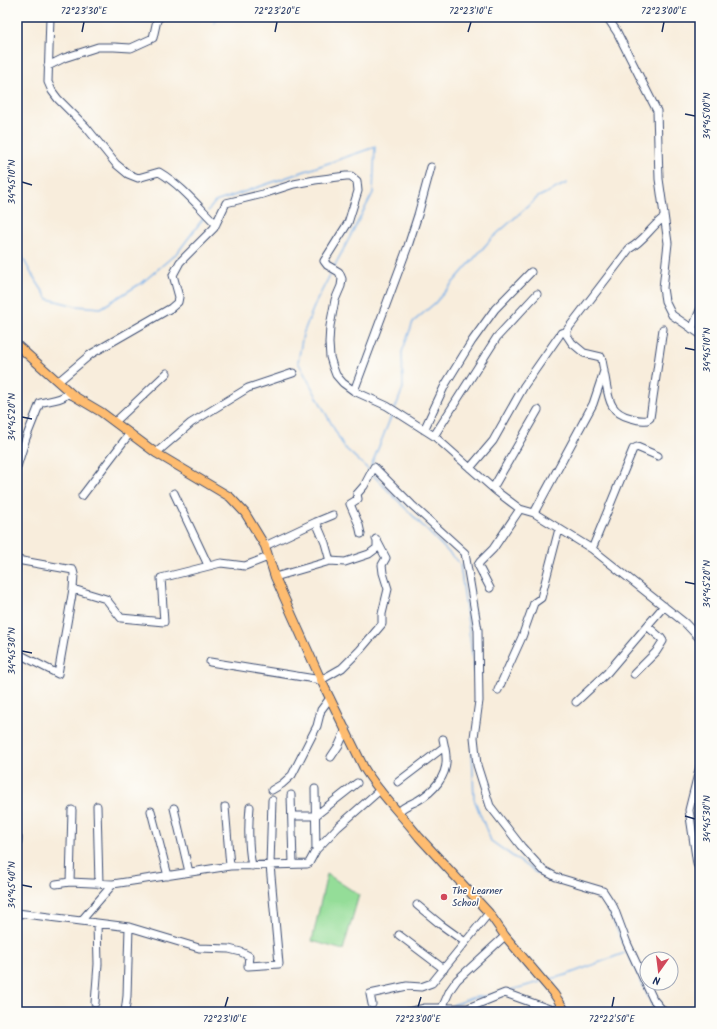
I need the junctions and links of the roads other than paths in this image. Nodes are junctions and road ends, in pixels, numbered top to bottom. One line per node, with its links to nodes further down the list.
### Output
1 (50, 17): 4 (street)
2 (160, 17): 4 (street)
3 (607, 17): 6 (street)
4 (48, 66): 7 (street)
5 (431, 167): 20 (street)
6 (663, 218): 12 (street); 13 (street)
7 (216, 224): 19 (street); 20 (street)
8 (531, 272): 24 (street)
9 (537, 294): 26 (street)
10 (700, 310): 12 (street)
11 (663, 330): 16 (street)
12 (692, 330): 14 (street)
13 (567, 332): 16 (street); 30 (street)
14 (700, 334)
15 (17, 345): 19 (main road)
16 (604, 371): 35 (street)
17 (167, 373): 23 (street)
18 (293, 373): 27 (street)
19 (59, 381): 21 (main road)
20 (354, 391): 24 (street)
21 (74, 396): 23 (main road); 29 (street)
22 (538, 410): 31 (street)
23 (115, 422): 25 (main road)
24 (424, 430): 26 (street)
25 (130, 433): 27 (main road); 33 (street)
26 (434, 436): 30 (street)
27 (156, 453): 40 (main road)
28 (658, 456): 41 (street)
29 (17, 467)
30 (470, 468): 31 (street)
31 (492, 488): 34 (street)
32 (174, 493): 45 (street)
33 (82, 496)
34 (520, 509): 35 (street); 47 (street)
35 (534, 513): 38 (street)
36 (333, 515): 37 (street)
37 (316, 522): 40 (street); 44 (street)
38 (559, 529): 41 (street); 56 (street)
39 (360, 534): 110 (street)
40 (265, 546): 42 (main road)
41 (592, 549): 49 (street)
42 (268, 557): 45 (street); 46 (main road)
43 (17, 560): 48 (street)
44 (330, 561): 46 (street); 55 (street)
45 (208, 565): 48 (street)
46 (275, 577): 55 (main road)
47 (490, 588)
48 (72, 589): 52 (street)
49 (664, 606): 50 (street); 51 (street)
50 (647, 626): 54 (street); 58 (street)
51 (700, 639)
52 (17, 653)
53 (210, 662): 55 (street)
54 (634, 674)
55 (321, 680): 57 (main road)
56 (498, 690)
57 (330, 698): 59 (main road); 67 (street)
58 (576, 702)
59 (346, 729): 62 (street); 68 (main road)
60 (443, 739): 61 (street)
61 (444, 747): 64 (street); 77 (street)
62 (331, 757)
63 (700, 766): 87 (street)
64 (398, 782)
65 (357, 783): 79 (street)
66 (315, 789): 79 (street)
67 (272, 790)
68 (380, 790): 77 (main road); 82 (street)
69 (292, 795): 78 (street)
70 (272, 800): 84 (street)
71 (97, 806): 92 (street)
72 (225, 807): 85 (street)
73 (250, 807): 86 (street)
74 (174, 808): 88 (street)
75 (72, 810): 90 (street)
76 (151, 811): 89 (street)
77 (399, 812): 96 (main road)
78 (292, 816): 79 (street); 83 (street)
79 (315, 816): 82 (street)
80 (18, 838): 81 (street)
81 (17, 850)
82 (316, 850): 83 (street)
83 (293, 864): 84 (street)
84 (270, 865): 86 (street); 99 (street)
85 (230, 866): 86 (street); 88 (street)
86 (252, 866)
87 (700, 870)
88 (189, 872): 89 (street)
89 (168, 876): 93 (street)
90 (70, 882): 91 (street); 92 (street)
91 (56, 884)
92 (99, 884): 93 (street)
93 (113, 884): 97 (street)
94 (417, 905): 102 (street)
95 (17, 913): 97 (street)
96 (489, 913): 101 (main road); 102 (street)
97 (81, 921): 98 (street)
98 (97, 923): 99 (street); 104 (street)
99 (129, 926): 108 (street)
100 (399, 935): 103 (street)
101 (505, 936): 106 (street); 107 (main road)
102 (465, 942): 103 (street)
103 (444, 969): 105 (street)
104 (95, 1003)
105 (372, 1004)
106 (442, 1008): 107 (street); 109 (street)
107 (564, 1010)
108 (126, 1012)
109 (408, 1012)
110 (664, 1012)

